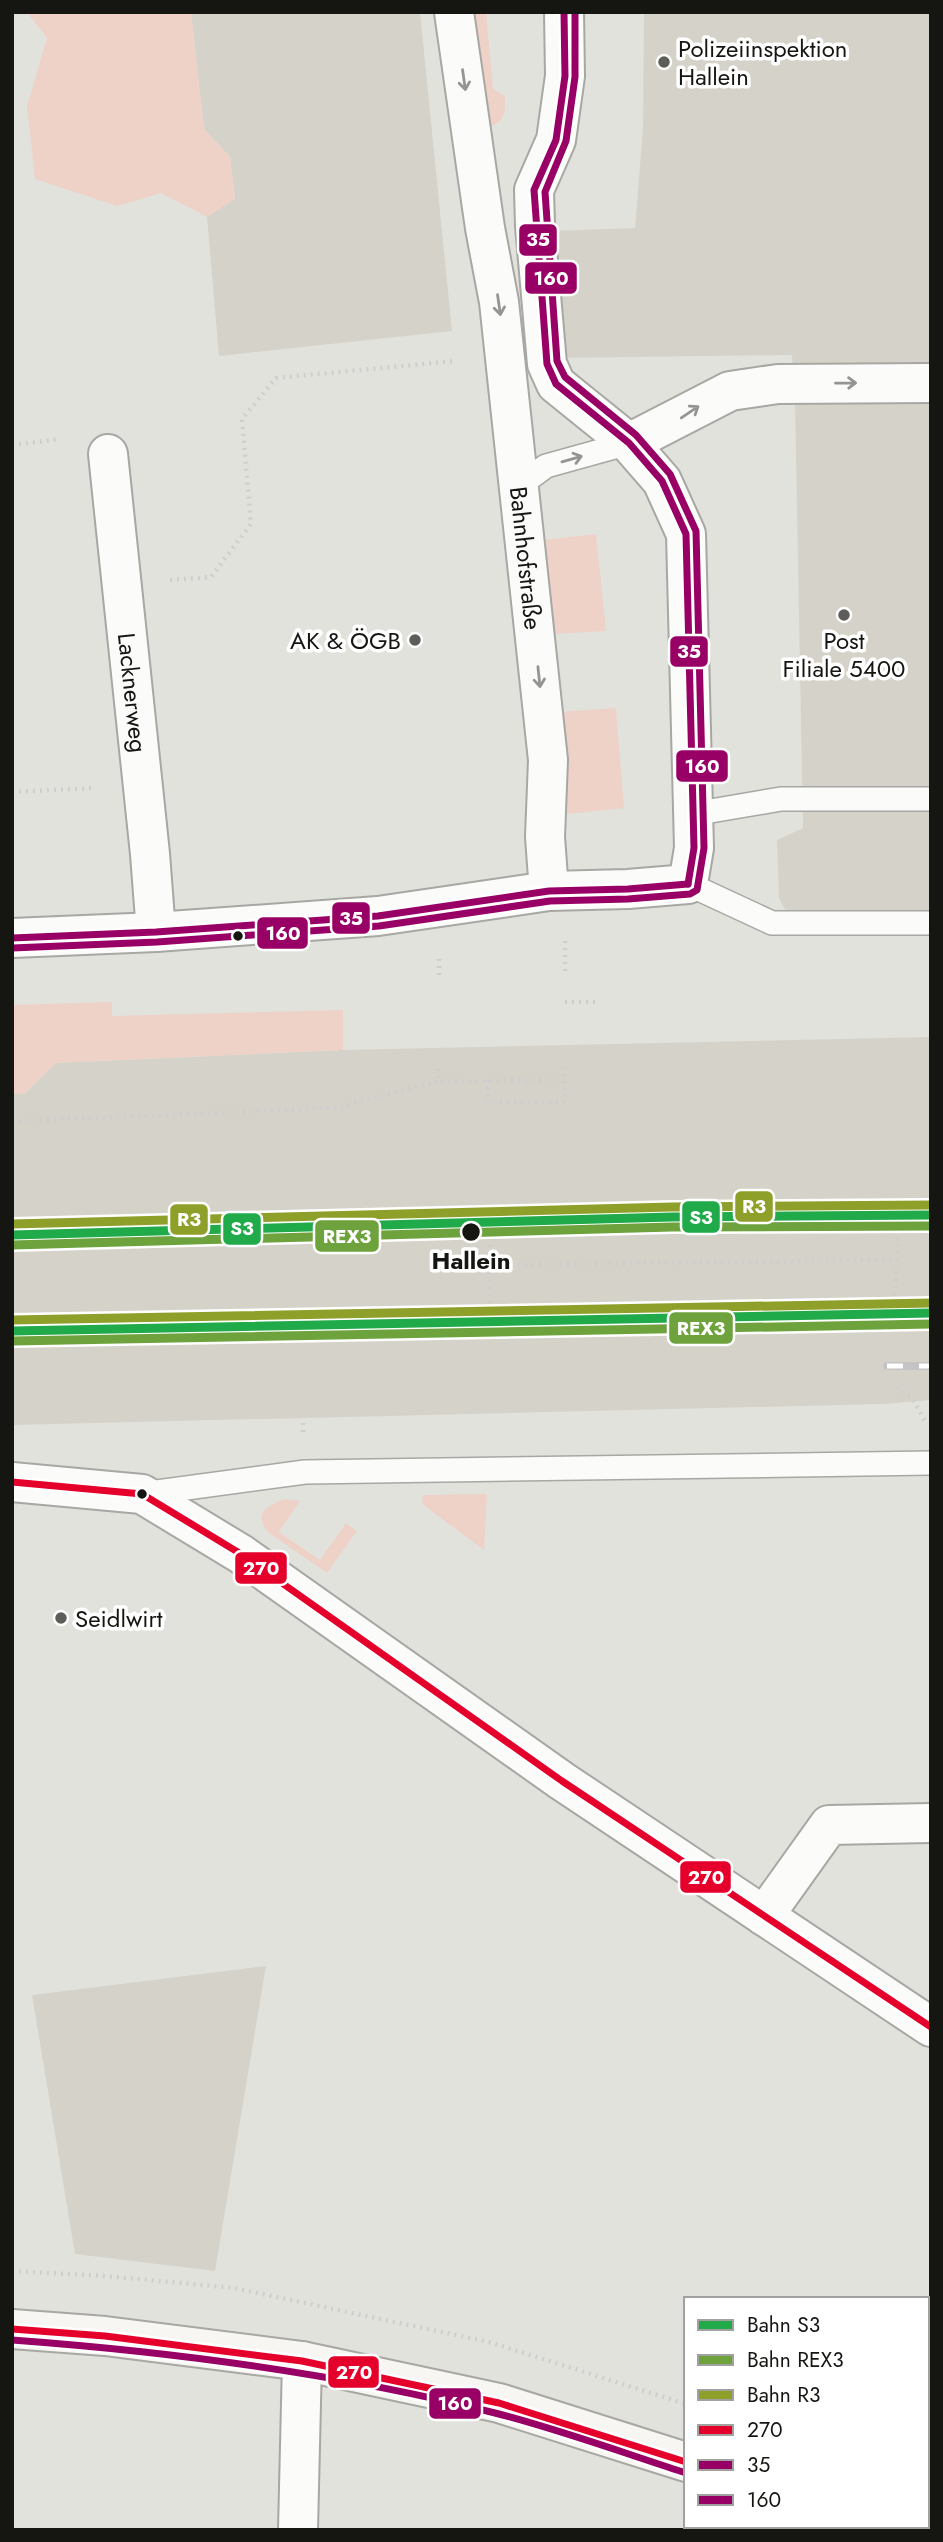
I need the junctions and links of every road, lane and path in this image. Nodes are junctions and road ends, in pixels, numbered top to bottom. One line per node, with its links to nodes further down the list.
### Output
1 (454, 12): 4 (street, Bahnhofstraße, one-way to 4)
2 (565, 12): 3 (street)
3 (535, 226): 4 (street); 7 (street)
4 (485, 228): 9 (street, Bahnhofstraße, one-way to 9)
5 (463, 360): 10 (path)
6 (931, 383): 7 (street, one-way to 6)
7 (629, 443): 9 (lane, one-way to 7); 14 (street)
8 (108, 454): 11 (street, Lacknerweg)
9 (519, 486): 16 (street, Bahnhofstraße, one-way to 16)
10 (157, 581)
11 (142, 782): 12 (path); 18 (street, Lacknerweg)
12 (12, 792)
13 (931, 799): 14 (lane)
14 (693, 814): 15 (street)
15 (688, 884): 16 (street); 17 (lane)
16 (549, 891): 18 (street)
17 (931, 923)
18 (156, 932): 19 (street)
19 (12, 938)
20 (565, 939): 21 (path)
21 (565, 975)
22 (565, 1002): 23 (path)
23 (597, 1002)
24 (565, 1068): 26 (path)
25 (438, 1069): 28 (path)
26 (488, 1080): 27 (path); 28 (path)
27 (559, 1080)
28 (439, 1081): 29 (path)
29 (12, 1121)
30 (898, 1225): 32 (path)
31 (490, 1232): 33 (path)
32 (896, 1260): 33 (path); 34 (path)
33 (490, 1265): 35 (path)
34 (895, 1295)
35 (490, 1303)
36 (931, 1463): 38 (lane)
37 (12, 1482): 38 (street)
38 (142, 1494): 40 (street)
39 (931, 1823): 40 (street)
40 (764, 1916): 41 (street)
41 (931, 2027)
42 (12, 2329): 43 (main road)
43 (302, 2361): 44 (main road); 45 (street)
44 (684, 2461)
45 (298, 2530)

